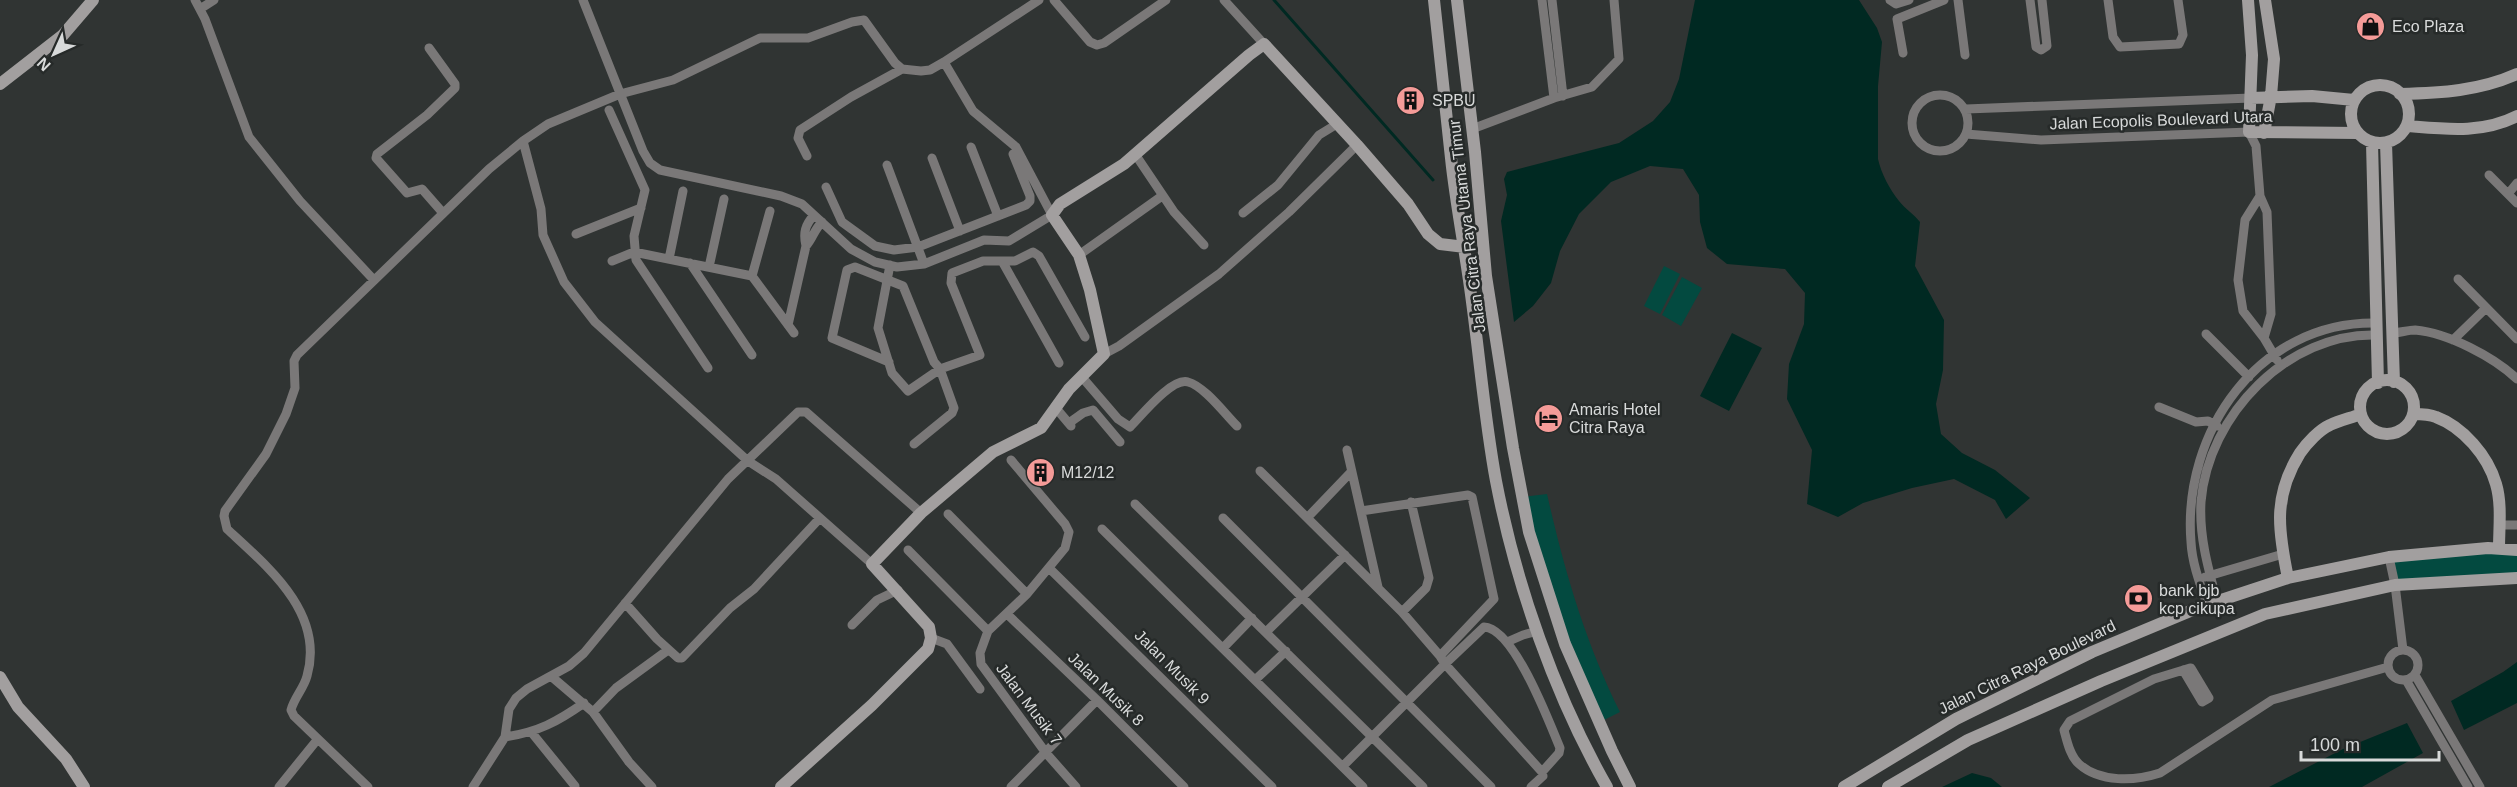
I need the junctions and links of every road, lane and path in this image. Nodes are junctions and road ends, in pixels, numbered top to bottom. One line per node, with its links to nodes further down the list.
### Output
1 (93, 0): 34 (street)
2 (195, 0): 24 (street)
3 (214, 0): 24 (street)
4 (583, 0): 35 (street)
5 (1039, 0): 30 (street)
6 (1054, 0): 7 (street)
7 (1166, 0)
8 (1224, 0): 25 (street)
9 (1434, 0): 31 (street, Jalan Citra Raya Utama Timur)
10 (1456, 0): 29 (street, Jalan Citra Raya Utama Timur)
11 (1542, 0): 38 (street)
12 (1552, 0): 38 (street)
13 (1614, 0): 38 (street)
14 (1890, 0): 15 (street)
15 (1909, 0)
16 (1944, 0): 27 (street)
17 (1958, 0): 28 (street)
18 (2031, 0): 19 (street)
19 (2042, 0)
20 (2109, 0): 21 (street)
21 (2178, 0)
22 (2248, 0): 39 (street)
23 (2265, 0): 37 (street)
24 (200, 9): 93 (street)
25 (1264, 45): 44 (street); 58 (street)
26 (429, 48): 73 (street)
27 (1903, 53)
28 (1965, 55)
29 (1463, 59): 31 (street); 46 (street, Jalan Citra Raya Utama Timur)
30 (944, 62): 32 (street); 75 (street)
31 (1441, 62): 82 (street, Jalan Citra Raya Utama Timur)
32 (902, 69): 35 (street); 59 (street)
33 (2517, 74): 36 (street)
34 (0, 84)
35 (620, 94): 51 (street); 77 (street)
36 (2400, 94): 40 (street); 45 (street)
37 (2271, 96): 39 (street, Jalan Ecopolis Boulevard Utara); 40 (street, Jalan Ecopolis Boulevard Utara); 48 (street)
38 (1559, 97): 46 (street)
39 (2251, 98): 42 (street, Jalan Ecopolis Boulevard Utara); 47 (street)
40 (2354, 100): 49 (street)
41 (609, 110): 71 (street)
42 (1965, 110): 50 (street); 50 (street)
43 (2517, 116): 45 (street)
44 (1337, 124): 54 (street); 74 (street)
45 (2407, 126): 53 (street)
46 (1472, 129): 115 (street, Jalan Citra Raya Utama Timur)
47 (2249, 132): 48 (street, Jalan Ecopolis Boulevard Utara); 50 (street, Jalan Ecopolis Boulevard Utara); 55 (street)
48 (2264, 133): 49 (street, Jalan Ecopolis Boulevard Utara); 55 (street)
49 (2357, 133): 52 (street)
50 (1966, 134)
51 (523, 141): 73 (street); 130 (street)
52 (2372, 143): 53 (street); 98 (street)
53 (2386, 143): 97 (street)
54 (1358, 145): 82 (street); 104 (street)
55 (2256, 146): 68 (street)
56 (971, 147): 76 (street)
57 (1013, 154): 76 (street)
58 (1135, 154): 67 (street); 75 (street)
59 (807, 156)
60 (932, 158): 78 (street)
61 (887, 165): 81 (street)
62 (2489, 175): 66 (street)
63 (2517, 183): 66 (street)
64 (826, 188): 81 (street)
65 (683, 191): 85 (street)
66 (2508, 194): 70 (street)
67 (1162, 196): 80 (street); 84 (street)
68 (2260, 196): 101 (street); 101 (street)
69 (724, 199): 91 (street)
70 (2517, 203)
71 (641, 208): 79 (street); 83 (street)
72 (770, 211): 92 (street)
73 (443, 213): 93 (street)
74 (1243, 213)
75 (1052, 215): 84 (street); 89 (street)
76 (998, 216): 78 (street)
77 (818, 219): 90 (street); 92 (street)
78 (960, 231): 81 (street)
79 (576, 234)
80 (1204, 245)
81 (918, 247): 89 (street)
82 (1465, 247): 118 (street, Jalan Citra Raya Utama Timur)
83 (634, 252): 85 (street); 86 (street); 110 (street)
84 (1079, 255): 104 (street)
85 (669, 259): 88 (street)
86 (612, 261)
87 (1002, 261): 100 (street); 108 (street); 111 (street)
88 (690, 263): 91 (street); 105 (street)
89 (924, 264): 90 (street)
90 (890, 266): 95 (street)
91 (709, 267): 92 (street)
92 (752, 276)
93 (374, 279): 191 (street)
94 (2458, 279): 96 (street)
95 (887, 280): 107 (street); 107 (street); 111 (street)
96 (2486, 308): 102 (street); 103 (street)
97 (2391, 327): 103 (street); 117 (street)
98 (2377, 328): 106 (street); 109 (street); 116 (street)
99 (2206, 334): 113 (street)
100 (1085, 337)
101 (2264, 338): 106 (street)
102 (2517, 339)
103 (2453, 340): 114 (street)
104 (1104, 354): 112 (street)
105 (752, 355)
106 (2274, 355): 109 (street); 113 (street)
107 (889, 362): 111 (street)
108 (1059, 363)
109 (2281, 366): 125 (street)
110 (708, 368)
111 (940, 369): 127 (street)
112 (1081, 376): 119 (street); 124 (street)
113 (2248, 377): 123 (street)
114 (2517, 379)
115 (1504, 381): 118 (street); 211 (street, Jalan Citra Raya Utama Timur)
116 (2378, 382): 117 (street); 121 (street)
117 (2394, 382): 122 (street)
118 (1483, 383): 168 (street, Jalan Citra Raya Utama Timur)
119 (1055, 407): 126 (street); 136 (street)
120 (2159, 407): 123 (street)
121 (2361, 414): 122 (street); 147 (street)
122 (2413, 414): 141 (street)
123 (2213, 424): 125 (street); 155 (street)
124 (1237, 426)
125 (2224, 429): 152 (street)
126 (1120, 442)
127 (914, 444)
128 (1347, 450): 132 (street)
129 (1011, 460): 151 (street)
130 (747, 461): 136 (street); 139 (street); 162 (street)
131 (1260, 471): 138 (street)
132 (1351, 472): 135 (street); 138 (street)
133 (1411, 502): 135 (street); 163 (street); 176 (street)
134 (1135, 504): 165 (street)
135 (1361, 511): 157 (street)
136 (921, 513): 150 (street)
137 (948, 514): 159 (street)
138 (1308, 517): 148 (street)
139 (820, 518): 150 (street); 173 (street)
140 (1223, 518): 160 (street)
141 (2499, 525): 142 (street); 144 (street)
142 (2517, 525)
143 (1102, 529): 172 (street)
144 (2499, 549): 146 (street, Jalan Citra Raya Boulevard); 149 (street, Jalan Citra Raya Boulevard)
145 (908, 550): 167 (street)
146 (2517, 550)
147 (2283, 554): 152 (street); 153 (street)
148 (1346, 555): 157 (street); 160 (street)
149 (2389, 557): 153 (street, Jalan Citra Raya Boulevard); 156 (street)
150 (872, 564): 158 (street)
151 (1050, 569): 159 (street); 205 (street, Jalan Musik 9)
152 (2210, 576): 155 (street); 161 (street)
153 (2288, 578): 161 (street, Jalan Citra Raya Boulevard)
154 (2517, 578): 156 (street)
155 (2196, 580): 161 (street)
156 (2395, 585): 174 (street); 213 (street)
157 (1378, 589): 163 (street)
158 (898, 590): 166 (street); 170 (street)
159 (1027, 594): 164 (street)
160 (1302, 598): 169 (street); 185 (street)
161 (2212, 602): 212 (street, Jalan Citra Raya Boulevard)
162 (625, 603): 173 (street); 179 (street)
163 (1402, 612): 176 (street)
164 (1007, 614): 167 (street); 184 (street, Jalan Musik 8)
165 (1252, 618): 169 (street); 172 (street)
166 (852, 626)
167 (988, 631): 192 (street, Jalan Musik 7)
168 (1538, 631): 171 (street); 210 (street, Jalan Citra Raya Utama Timur)
169 (1266, 632): 175 (street)
170 (931, 638): 183 (street); 201 (street)
171 (1507, 642): 176 (street); 194 (street)
172 (1223, 648): 182 (street)
173 (668, 650): 187 (street)
174 (2403, 650): 177 (street); 181 (street)
175 (1286, 651): 182 (street); 189 (street)
176 (1442, 660): 185 (street); 194 (street)
177 (2388, 667): 178 (street); 181 (street)
178 (2182, 670)
179 (552, 676): 186 (street); 190 (street)
180 (0, 677): 196 (street)
181 (2411, 677): 214 (street); 215 (street)
182 (1255, 680): 193 (street)
183 (980, 689)
184 (1097, 700): 192 (street); 204 (street, Jalan Musik 8)
185 (1406, 703): 189 (street); 208 (street)
186 (584, 704): 187 (street); 188 (street)
187 (592, 712): 200 (street)
188 (532, 733): 190 (street); 195 (street)
189 (1373, 736): 193 (street); 207 (street)
190 (505, 737): 199 (street)
191 (317, 740): 197 (street); 198 (street)
192 (1046, 753): 202 (street); 203 (street, Jalan Musik 7)
193 (1343, 766): 206 (street)
194 (1542, 772): 209 (street)
195 (575, 786)
196 (84, 787)
197 (279, 787)
198 (368, 787)
199 (473, 787)
200 (652, 787)
201 (781, 787)
202 (1011, 787)
203 (1076, 787)
204 (1184, 787)
205 (1272, 787)
206 (1363, 787)
207 (1423, 787)
208 (1491, 787)
209 (1531, 787)
210 (1607, 787)
211 (1630, 787)
212 (1844, 787)
213 (1888, 787)
214 (2468, 787)
215 (2480, 787)

